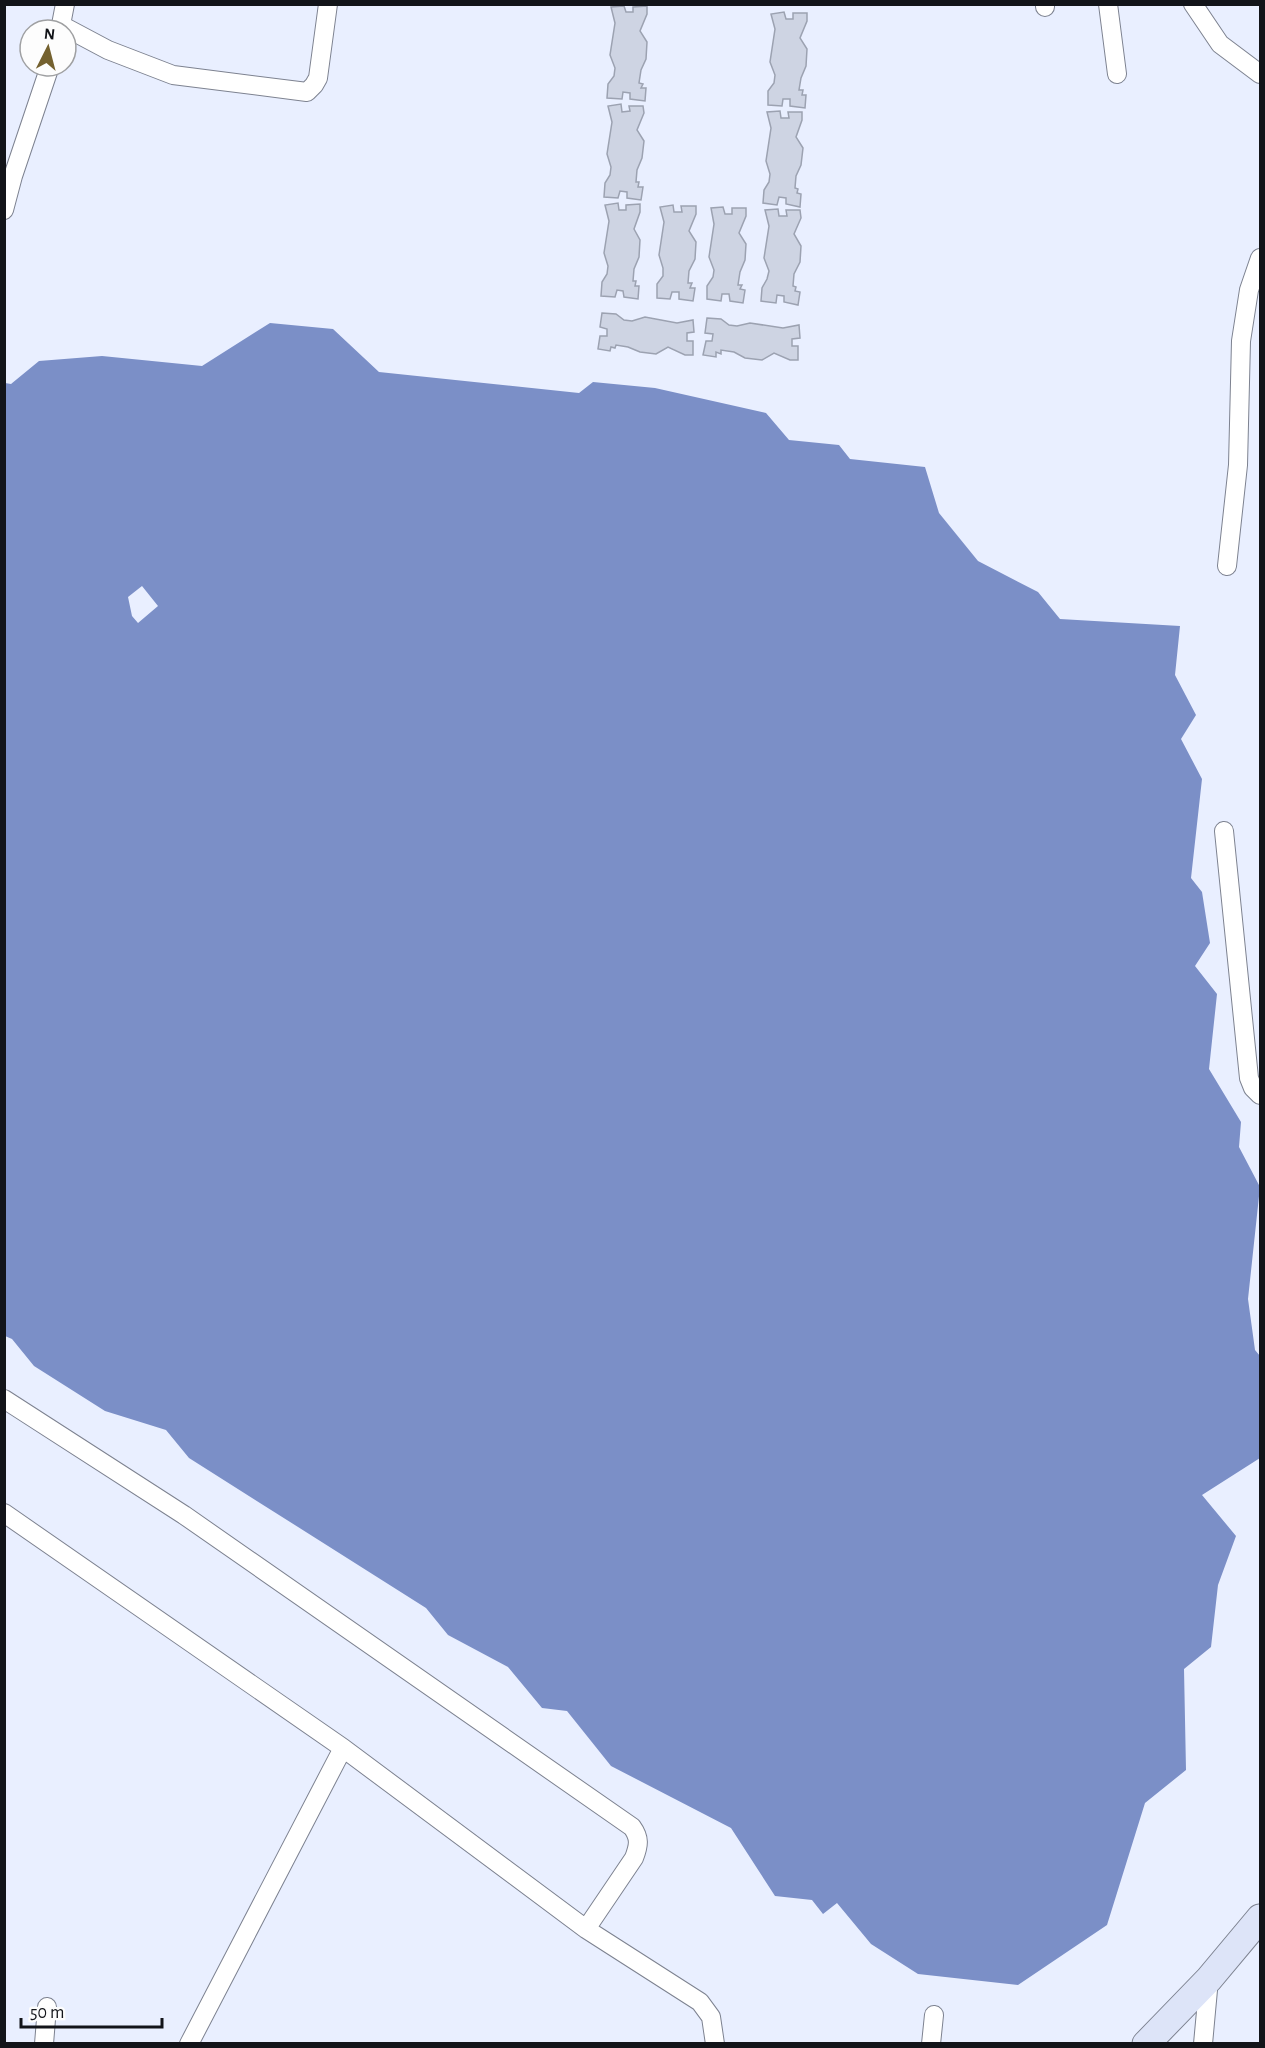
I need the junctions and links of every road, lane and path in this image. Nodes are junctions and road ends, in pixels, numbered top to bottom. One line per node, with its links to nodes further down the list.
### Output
1 (328, 4): 4 (street)
2 (1107, 4): 5 (street)
3 (1193, 4): 6 (street)
4 (78, 36)
5 (1117, 74)
6 (1260, 74)
7 (46, 78): 8 (street)
8 (4, 210)
9 (1260, 258): 10 (street)
10 (1227, 566)
11 (1224, 831): 12 (street)
12 (1260, 1095)
13 (4, 1399): 17 (street)
14 (4, 1513): 15 (street)
15 (343, 1748): 17 (street); 22 (street)
16 (1260, 1917): 18 (street)
17 (586, 1929): 23 (street)
18 (1209, 1980): 25 (street); 26 (street)
19 (47, 2007): 21 (street)
20 (934, 2015): 24 (street)
21 (44, 2043)
22 (189, 2043)
23 (715, 2043)
24 (932, 2043)
25 (1146, 2043)
26 (1203, 2043)

